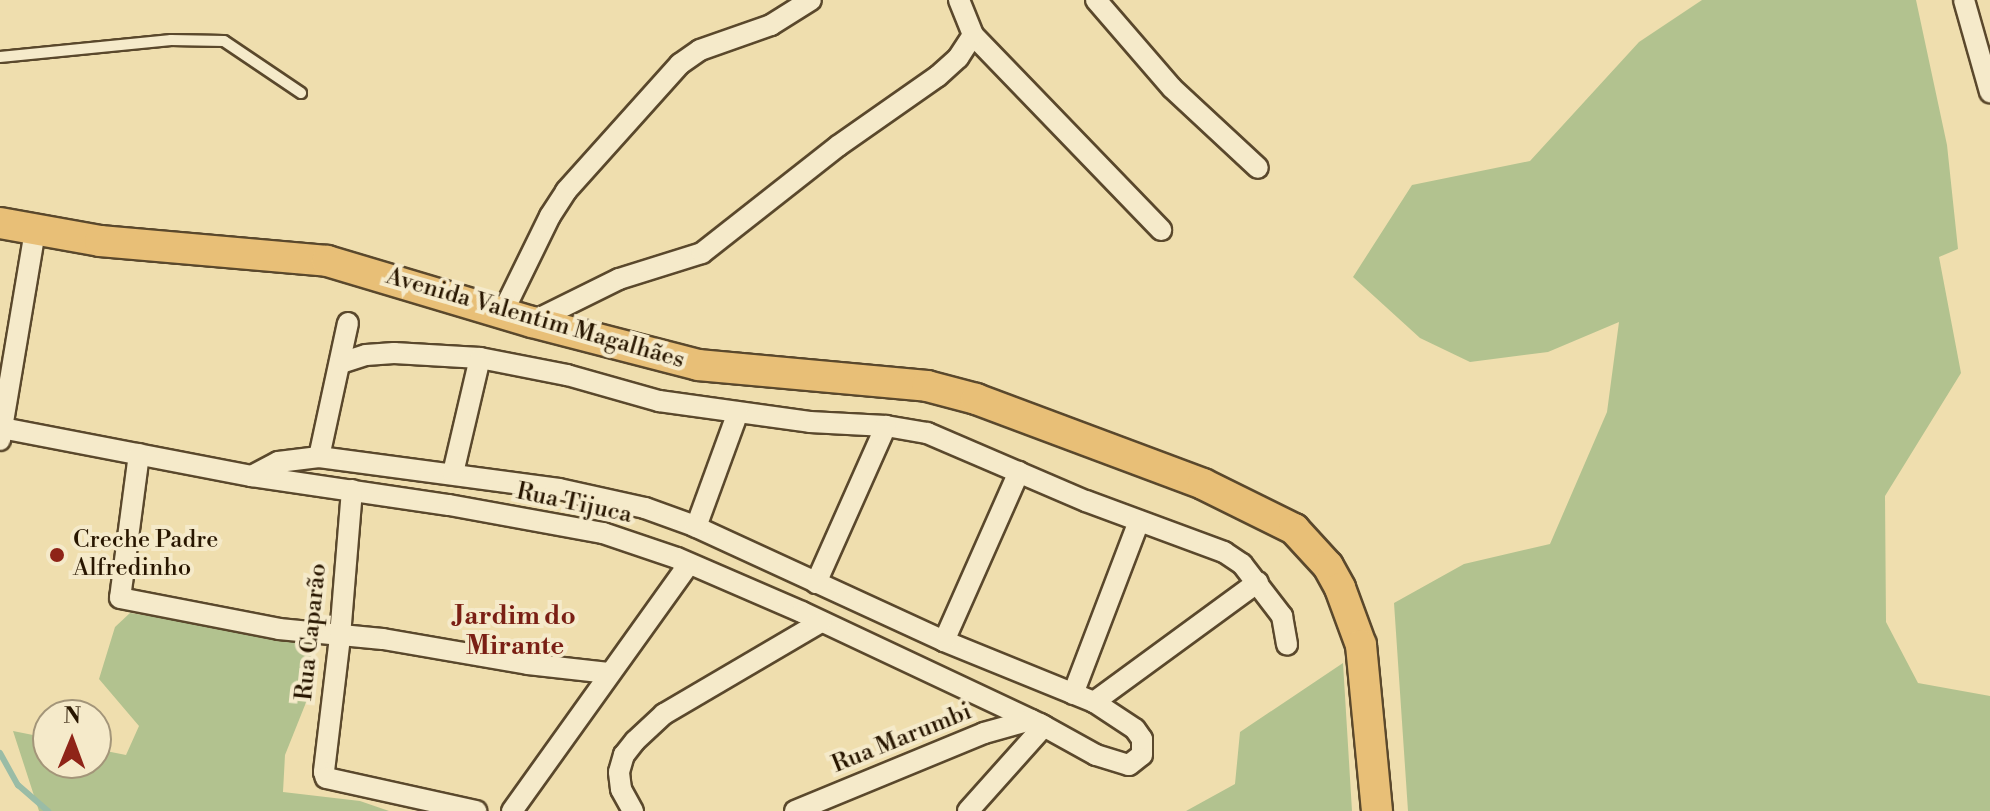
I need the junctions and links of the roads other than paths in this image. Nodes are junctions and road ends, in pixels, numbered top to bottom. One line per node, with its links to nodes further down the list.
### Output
1 (811, 0): 13 (street)
2 (959, 0): 5 (street)
3 (1096, 0): 9 (street)
4 (1964, 0): 7 (street)
5 (973, 35): 11 (street); 13 (street)
6 (0, 57): 8 (lane)
7 (1990, 92)
8 (301, 93)
9 (1258, 168)
10 (0, 223): 12 (main road, Avenida Valentim Magalhães)
11 (1161, 230)
12 (35, 231): 13 (main road, Avenida Valentim Magalhães); 19 (street)
13 (517, 317): 44 (main road, Avenida Valentim Magalhães)
14 (348, 323): 16 (street)
15 (480, 358): 16 (street); 17 (street); 23 (street)
16 (341, 363): 21 (street)
17 (738, 412): 18 (street); 27 (street)
18 (886, 426): 22 (street); 30 (street)
19 (1, 435): 20 (street, Rua Tijuca)
20 (139, 454): 24 (street, Rua Tijuca); 32 (street)
21 (319, 457): 23 (street); 24 (street)
22 (1019, 472): 26 (street); 33 (street)
23 (453, 473): 27 (street)
24 (252, 476): 25 (street, Rua Tijuca)
25 (352, 490): 28 (street, Rua Tijuca); 32 (street, Rua Caparão)
26 (1139, 521): 29 (street); 36 (street)
27 (696, 527): 30 (street)
28 (689, 564): 31 (street, Rua Tijuca); 35 (street)
29 (1258, 582): 34 (street); 37 (street)
30 (816, 583): 33 (street)
31 (821, 622): 38 (street, Rua Tijuca); 41 (street)
32 (340, 637): 35 (street); 39 (street, Rua Caparão)
33 (944, 641): 36 (street)
34 (1287, 645)
35 (608, 673): 40 (street)
36 (1073, 694): 37 (street)
37 (1094, 702): 38 (street, Rua Tijuca)
38 (1037, 723): 42 (street, Rua Marumbi); 43 (street)
39 (476, 811)
40 (512, 811)
41 (633, 811)
42 (795, 811)
43 (968, 811)
44 (1377, 811)

